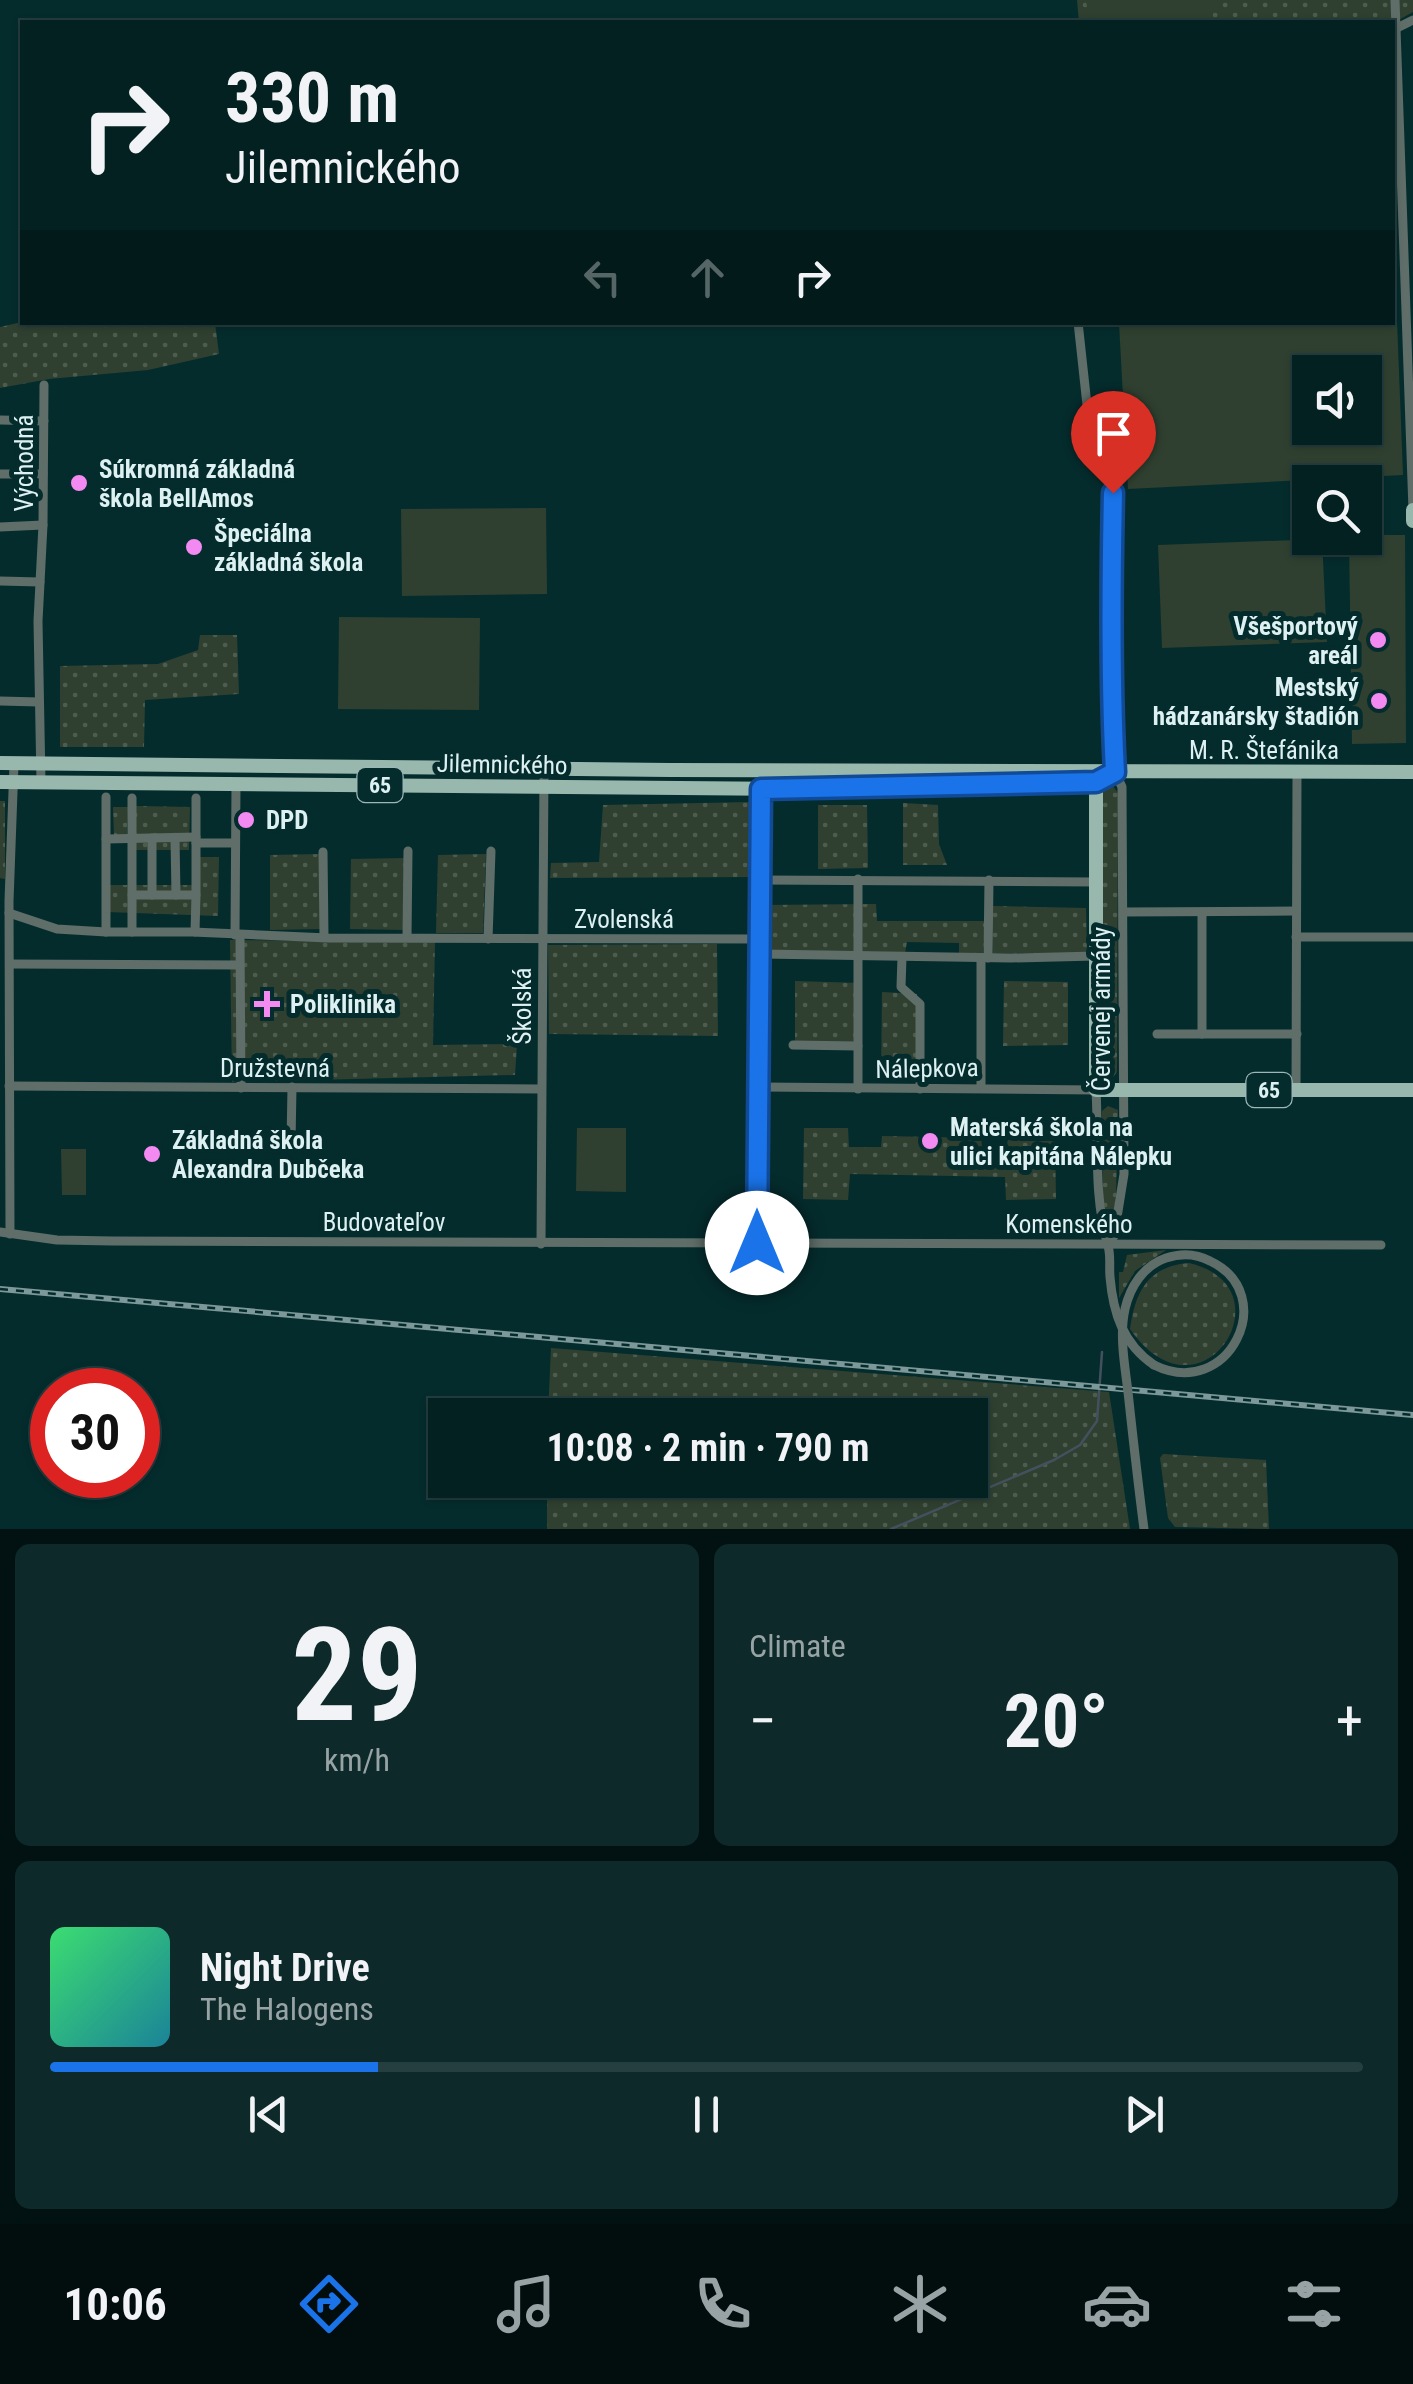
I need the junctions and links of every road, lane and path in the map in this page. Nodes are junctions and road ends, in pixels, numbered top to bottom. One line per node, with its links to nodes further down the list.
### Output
1 (1395, 0): 3 (street)
2 (1413, 20): 3 (street)
3 (1396, 28): 4 (street)
4 (1407, 198): 5 (street)
5 (1409, 287): 7 (street)
6 (1078, 325): 27 (street, Červenej armády)
7 (1410, 344): 9 (street)
8 (44, 385): 11 (street, Východná)
9 (1411, 403): 12 (street)
10 (0, 420): 11 (street)
11 (44, 421): 14 (street, Východná)
12 (1412, 460): 15 (street)
13 (0, 474): 14 (street)
14 (44, 474): 17 (street, Východná)
15 (1413, 510): 16 (main road)
16 (1413, 521)
17 (43, 525): 18 (street); 20 (street, Východná)
18 (0, 527)
19 (0, 582): 20 (street)
20 (40, 582): 22 (street, Východná)
21 (0, 700): 22 (street)
22 (39, 702): 24 (street, Východná)
23 (7, 764): 24 (main road, Jilemnického / 65); 30 (street)
24 (41, 764): 25 (main road, Jilemnického / 65); 31 (street, Východná)
25 (544, 769): 26 (main road, Jilemnického / 65); 34 (street, Školská)
26 (824, 771): 27 (main road, Jilemnického / 65); 36 (street)
27 (1115, 772): 28 (main road, M. R. Štefánika / 65); 32 (main road); 60 (street, Červenej armády)
28 (1298, 772): 29 (main road, M. R. Štefánika / 65); 59 (street)
29 (1413, 772)
30 (7, 782): 31 (main road, Jilemnického / 65); 62 (street)
31 (41, 782): 33 (main road, Jilemnického / 65)
32 (1096, 782): 36 (main road, Jilemnického / 65); 54 (main road, Červenej armády)
33 (236, 784): 34 (main road, Jilemnického / 65); 45 (street)
34 (544, 787): 35 (main road, Jilemnického / 65); 72 (street, Školská)
35 (761, 789): 36 (main road, Jilemnického / 65); 50 (street)
36 (824, 789)
37 (106, 798): 43 (street)
38 (132, 798): 40 (street)
39 (196, 798): 44 (street)
40 (132, 838): 41 (street); 43 (street); 52 (street)
41 (152, 838): 42 (street); 56 (street)
42 (175, 838): 44 (street); 57 (street)
43 (106, 839): 53 (street)
44 (196, 840): 45 (street); 58 (street)
45 (235, 848): 66 (street)
46 (408, 851): 67 (street)
47 (491, 851): 71 (street)
48 (323, 852): 70 (street)
49 (858, 879): 50 (street); 51 (street); 75 (street)
50 (762, 880): 73 (street)
51 (988, 880): 54 (street); 78 (street)
52 (132, 881): 53 (street); 55 (street)
53 (106, 882): 63 (street)
54 (1097, 882): 77 (main road, Červenej armády)
55 (132, 895): 56 (street); 64 (street)
56 (152, 895): 57 (street)
57 (176, 895): 58 (street)
58 (196, 895): 65 (street)
59 (1296, 910): 61 (street); 68 (street)
60 (1124, 912): 61 (street); 95 (street, Červenej armády)
61 (1202, 912): 82 (street)
62 (10, 913): 63 (street, Zvolenská); 79 (street)
63 (106, 932): 64 (street, Zvolenská)
64 (132, 932): 65 (street, Zvolenská)
65 (195, 932): 66 (street, Zvolenská)
66 (237, 935): 70 (street, Zvolenská); 80 (street)
67 (407, 937): 70 (street, Zvolenská); 71 (street, Zvolenská)
68 (1296, 937): 69 (street); 83 (street)
69 (1413, 937)
70 (324, 938)
71 (488, 939): 72 (street, Zvolenská)
72 (542, 939): 73 (street, Zvolenská); 93 (street, Školská)
73 (759, 939): 74 (street)
74 (759, 954): 75 (street); 87 (street)
75 (858, 956): 76 (street); 85 (street)
76 (902, 956): 78 (street); 92 (street)
77 (1096, 956): 78 (street); 94 (main road, Červenej armády)
78 (985, 958): 90 (street)
79 (10, 964): 80 (street); 86 (street)
80 (240, 965): 88 (street)
81 (1156, 1034): 82 (street)
82 (1202, 1034): 83 (street)
83 (1297, 1034): 96 (street)
84 (793, 1045): 85 (street)
85 (858, 1046): 91 (street)
86 (9, 1086): 88 (street, Družstevná); 99 (street)
87 (758, 1087): 91 (street, Nálepkova); 100 (street)
88 (241, 1088): 89 (street, Družstevná)
89 (292, 1088): 93 (street, Družstevná); 98 (street)
90 (981, 1088): 92 (street, Nálepkova); 94 (street, Nálepkova)
91 (858, 1089): 92 (street, Nálepkova)
92 (920, 1089)
93 (542, 1090): 101 (street, Školská)
94 (1096, 1090): 95 (main road, 65); 102 (street, Červenej armády)
95 (1125, 1090): 96 (main road, 65); 102 (street, Červenej armády)
96 (1296, 1090): 97 (main road, 65)
97 (1413, 1090)
98 (291, 1143)
99 (5, 1233): 101 (street, Budovateľov)
100 (757, 1243): 101 (street, Budovateľov); 102 (street, Komenského)
101 (541, 1244)
102 (1108, 1244): 103 (street, Komenského); 104 (street, Červenej armády, bridge)
103 (1381, 1245)
104 (1144, 1529)

